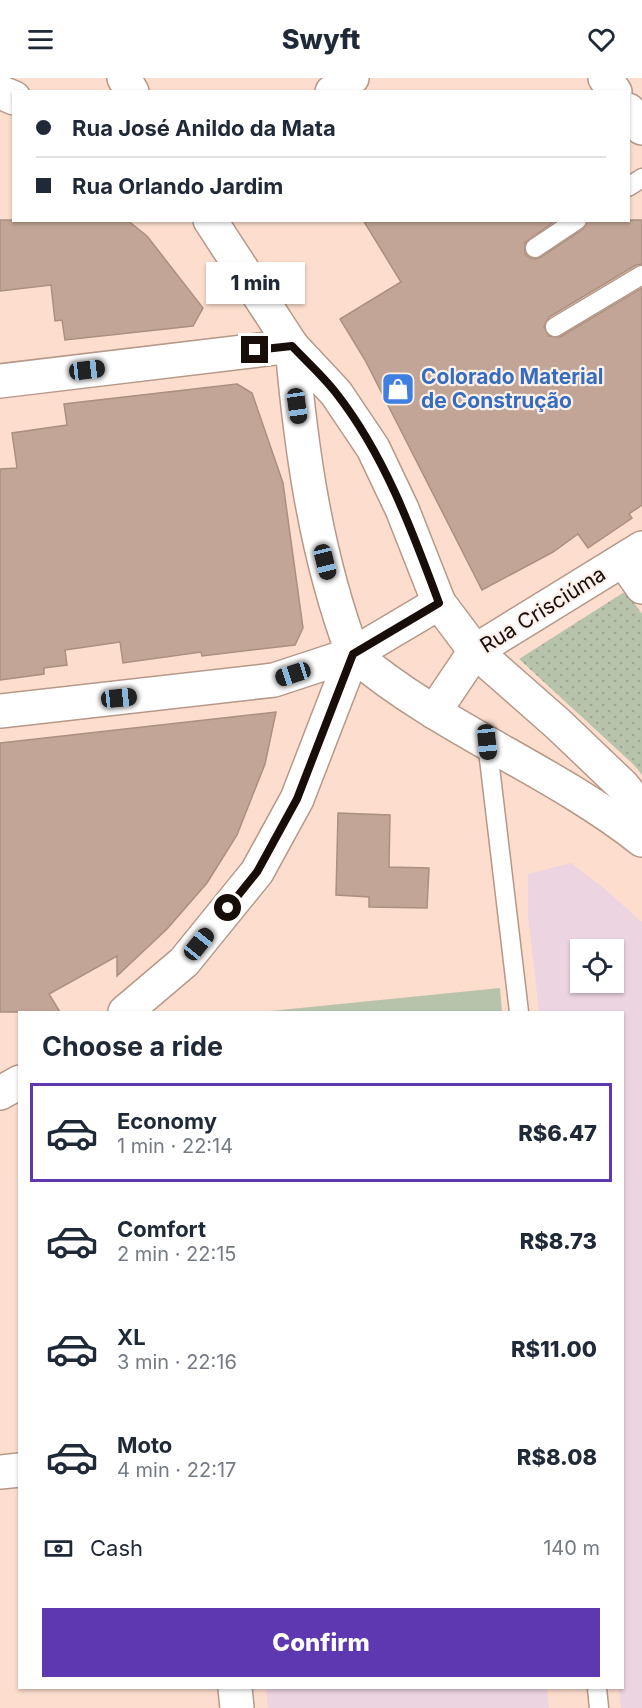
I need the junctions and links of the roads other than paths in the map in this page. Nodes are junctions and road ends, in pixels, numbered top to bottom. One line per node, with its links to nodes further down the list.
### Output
1 (352, 78): 2 (street)
2 (335, 90)
3 (630, 113): 4 (street)
4 (642, 128)
5 (211, 222): 10 (street)
6 (574, 222): 7 (lane)
7 (535, 248)
8 (642, 275): 9 (lane)
9 (555, 327)
10 (292, 346): 11 (street); 14 (street); 16 (street)
11 (0, 381)
12 (633, 554): 13 (street); 15 (street, Rua Crisciúma)
13 (642, 587)
14 (439, 603): 15 (street); 16 (street)
15 (475, 651): 18 (street, Rua Crisciúma); 20 (street)
16 (353, 654): 17 (street); 18 (street); 22 (street)
17 (0, 711)
18 (434, 712): 19 (street)
19 (487, 742): 21 (street); 23 (lane)
20 (642, 810)
21 (642, 840)
22 (127, 1011)
23 (519, 1011)
24 (18, 1083): 25 (street)
25 (0, 1093)
26 (18, 1097): 27 (street)
27 (0, 1100)
28 (18, 1470): 29 (street)
29 (0, 1472)
30 (235, 1689): 32 (street)
31 (597, 1689): 33 (lane)
32 (237, 1708)
33 (599, 1708)

